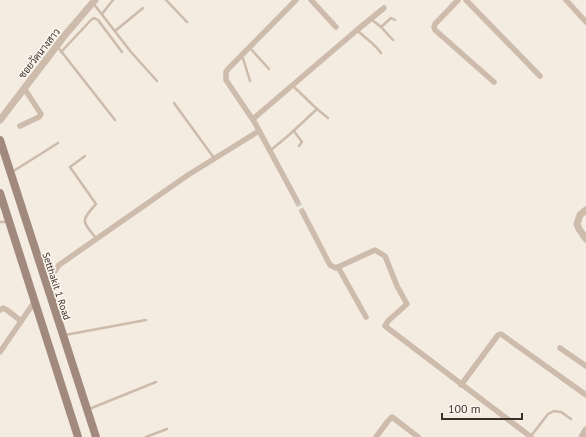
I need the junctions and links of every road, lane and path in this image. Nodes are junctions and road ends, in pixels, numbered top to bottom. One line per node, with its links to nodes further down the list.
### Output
1 (113, 0): 11 (lane)
2 (166, 0): 15 (lane)
3 (296, 0): 22 (street)
4 (311, 0): 16 (street)
5 (458, 0): 31 (street)
6 (466, 0): 28 (street)
7 (566, 0): 14 (street)
8 (94, 1): 11 (lane); 21 (street, ซอยวัดนางสาว)
9 (143, 8): 19 (lane)
10 (384, 8): 12 (street)
11 (102, 14): 19 (lane)
12 (371, 19): 17 (lane); 18 (street)
13 (395, 20): 17 (lane)
14 (585, 20)
15 (187, 22)
16 (336, 27)
17 (381, 27): 20 (lane)
18 (357, 30): 25 (lane); 32 (street)
19 (115, 31): 29 (lane)
20 (394, 40)
21 (56, 46): 23 (lane); 33 (street, ซอยวัดนางสาว)
22 (250, 48): 26 (street); 27 (lane)
23 (61, 52): 24 (lane); 39 (lane)
24 (122, 52)
25 (381, 53)
26 (242, 55): 30 (lane); 37 (street)
27 (269, 69)
28 (540, 76)
29 (157, 81)
30 (250, 81)
31 (494, 82)
32 (293, 86): 35 (lane); 37 (street)
33 (24, 88): 38 (street, ซอยวัดนางสาว); 40 (street)
34 (174, 103): 48 (lane)
35 (317, 109): 36 (lane); 42 (lane)
36 (328, 118)
37 (253, 119): 41 (street)
38 (0, 120)
39 (115, 120)
40 (20, 126)
41 (259, 131): 46 (street); 48 (street)
42 (294, 131): 45 (lane); 46 (lane)
43 (0, 140): 49 (main road, Setthakit 1 Road)
44 (58, 143): 49 (lane)
45 (299, 146)
46 (271, 150): 51 (street)
47 (84, 156): 56 (lane)
48 (214, 158): 56 (street)
49 (11, 173): 59 (main road, Setthakit 1 Road)
50 (0, 193): 55 (main road)
51 (297, 201)
52 (586, 210): 57 (street)
53 (303, 213): 58 (street)
54 (0, 222): 55 (lane)
55 (9, 222): 60 (main road)
56 (97, 239): 59 (street)
57 (586, 239)
58 (338, 267): 62 (street); 70 (street)
59 (46, 284): 65 (main road, Setthakit 1 Road)
60 (35, 301): 64 (street); 77 (main road)
61 (0, 310): 64 (street)
62 (366, 317)
63 (146, 320): 65 (lane)
64 (21, 321): 67 (street)
65 (63, 335): 72 (main road, Setthakit 1 Road)
66 (560, 348): 68 (street)
67 (0, 352)
68 (586, 366)
69 (156, 382): 72 (lane)
70 (461, 385): 71 (street); 81 (street)
71 (586, 395)
72 (87, 410): 78 (main road, Setthakit 1 Road)
73 (571, 419): 81 (lane)
74 (167, 429): 79 (lane)
75 (586, 430): 82 (street)
76 (416, 436): 80 (street)
77 (78, 437)
78 (96, 437)
79 (146, 437)
80 (376, 437)
81 (531, 437)
82 (582, 437)

